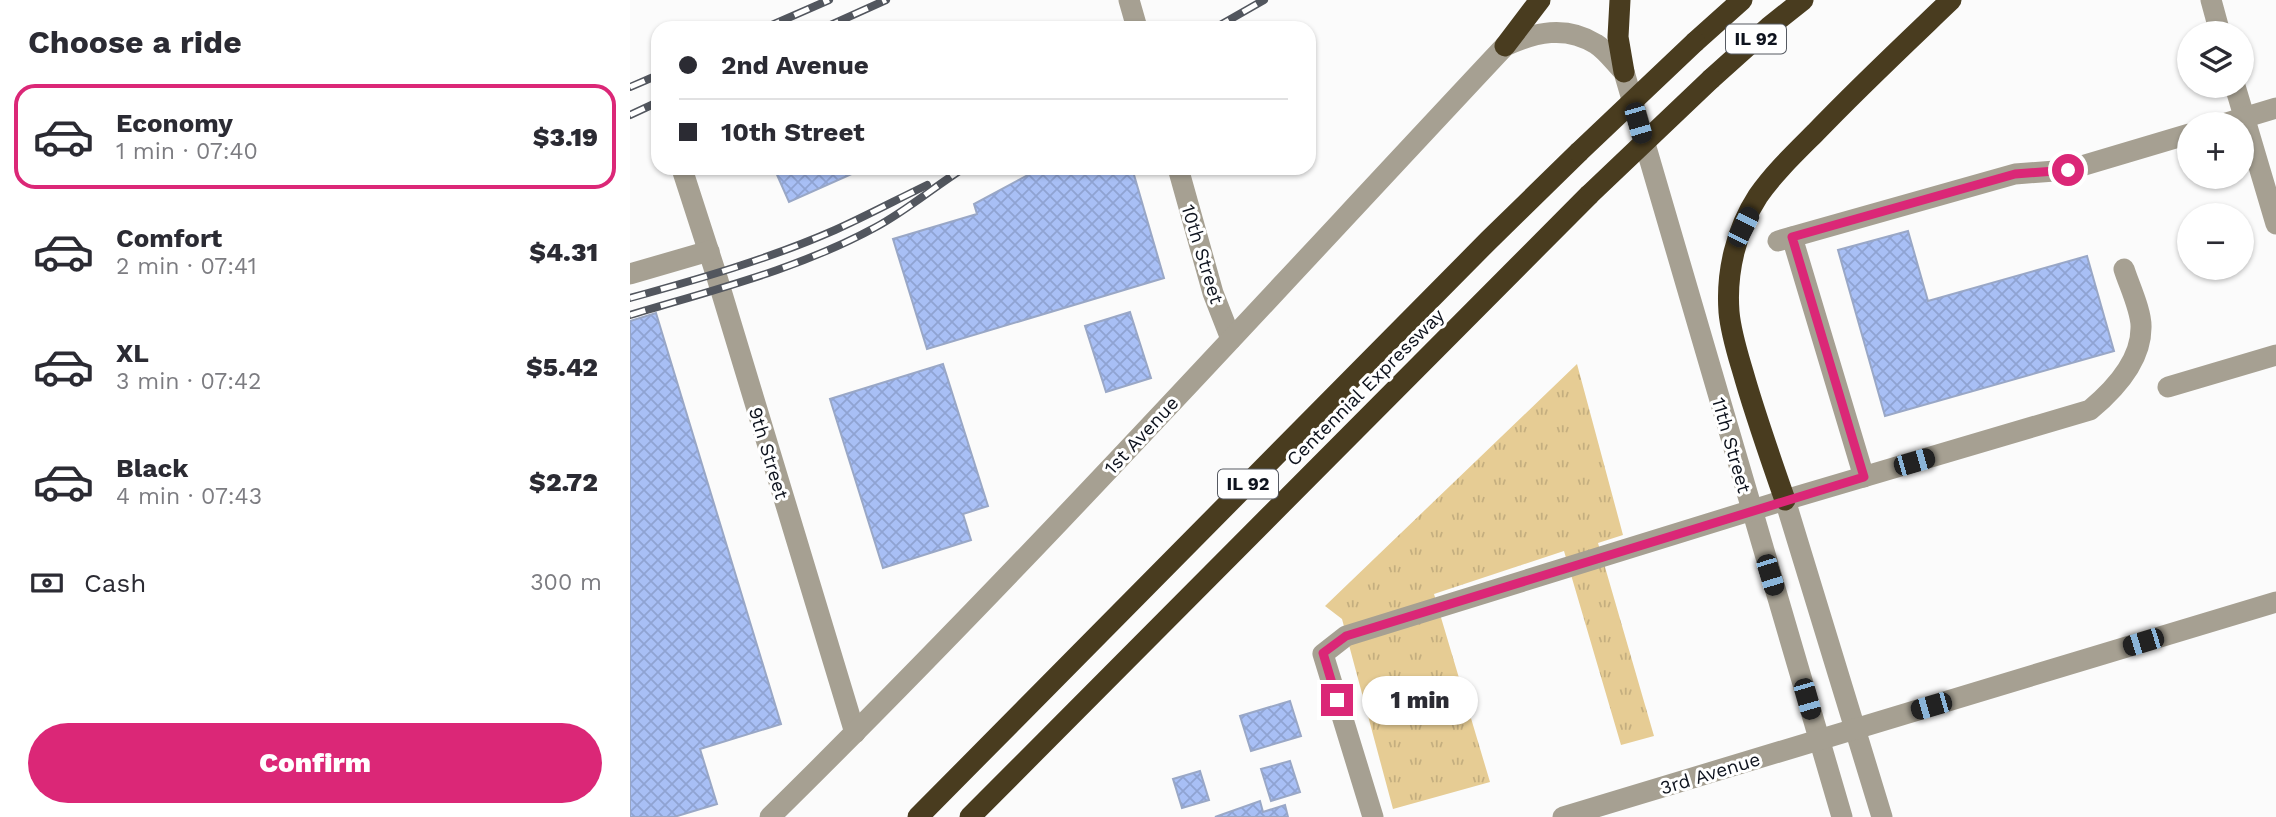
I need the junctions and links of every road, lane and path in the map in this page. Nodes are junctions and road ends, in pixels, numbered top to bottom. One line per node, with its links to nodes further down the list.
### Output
1 (1129, 0): 8 (street)
2 (1540, 0): 10 (highway)
3 (1620, 0): 11 (highway)
4 (1742, 0): 33 (highway, Centennial Expressway / IL 92, bridge)
5 (1803, 0): 34 (highway, Centennial Expressway / IL 92, bridge)
6 (1951, 0): 26 (highway)
7 (2211, 0): 9 (street)
8 (1135, 21)
9 (2217, 21)
10 (1505, 46): 11 (street); 22 (street, 1st Avenue)
11 (1624, 72): 27 (street, 11th Street)
12 (2276, 108): 13 (street)
13 (2254, 115)
14 (2177, 138): 25 (street)
15 (2254, 151): 18 (street)
16 (684, 175): 19 (street, 9th Street)
17 (1180, 175): 22 (street, 10th Street)
18 (2276, 224)
19 (709, 251): 21 (street); 30 (street, 9th Street)
20 (2124, 270): 25 (street)
21 (630, 274)
22 (1231, 339): 30 (street, 1st Avenue)
23 (2276, 355): 24 (street)
24 (2168, 387)
25 (1864, 477): 26 (street)
26 (1785, 500): 27 (street); 29 (street)
27 (1751, 511): 31 (street, 11th Street); 35 (street)
28 (2276, 602): 29 (street, 3rd Avenue)
29 (1856, 728): 31 (street, 3rd Avenue); 38 (street)
30 (855, 733): 32 (street, 1st Avenue)
31 (1818, 740): 36 (street, 3rd Avenue); 37 (street, 11th Street)
32 (769, 817)
33 (918, 817)
34 (970, 817)
35 (1373, 817)
36 (1563, 817)
37 (1842, 817)
38 (1882, 817)

